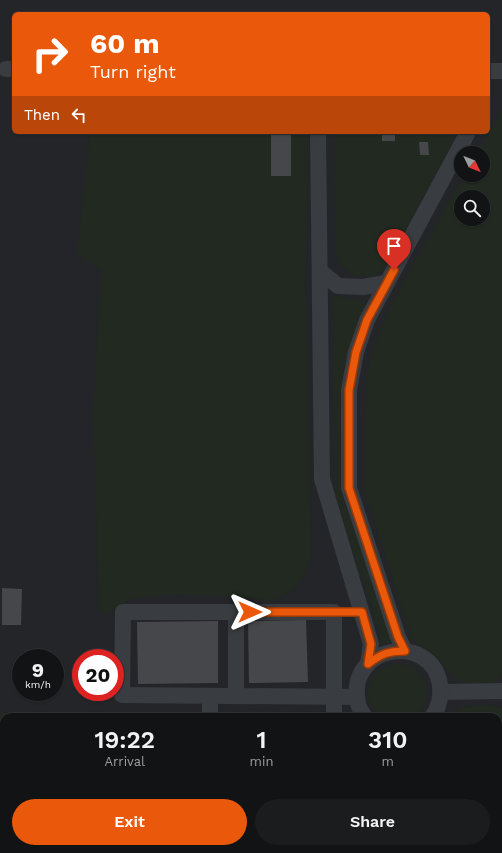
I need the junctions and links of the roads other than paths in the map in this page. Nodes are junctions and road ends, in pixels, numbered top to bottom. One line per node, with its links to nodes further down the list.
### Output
1 (490, 71): 2 (lane)
2 (502, 71)
3 (318, 134): 5 (lane)
4 (467, 134): 6 (lane)
5 (320, 271): 6 (lane); 9 (lane)
6 (386, 283): 10 (lane)
7 (236, 612): 8 (lane); 14 (lane); 15 (lane)
8 (334, 612): 9 (lane); 16 (lane)
9 (362, 612): 11 (lane)
10 (405, 651): 11 (lane); 13 (lane)
11 (368, 664): 17 (lane)
12 (502, 691): 13 (lane)
13 (441, 692): 21 (lane)
14 (210, 696): 15 (lane); 18 (lane)
15 (236, 696): 16 (lane)
16 (334, 696): 17 (lane); 19 (lane)
17 (357, 696): 20 (lane)
18 (210, 713)
19 (334, 713)
20 (363, 713)
21 (434, 713)

